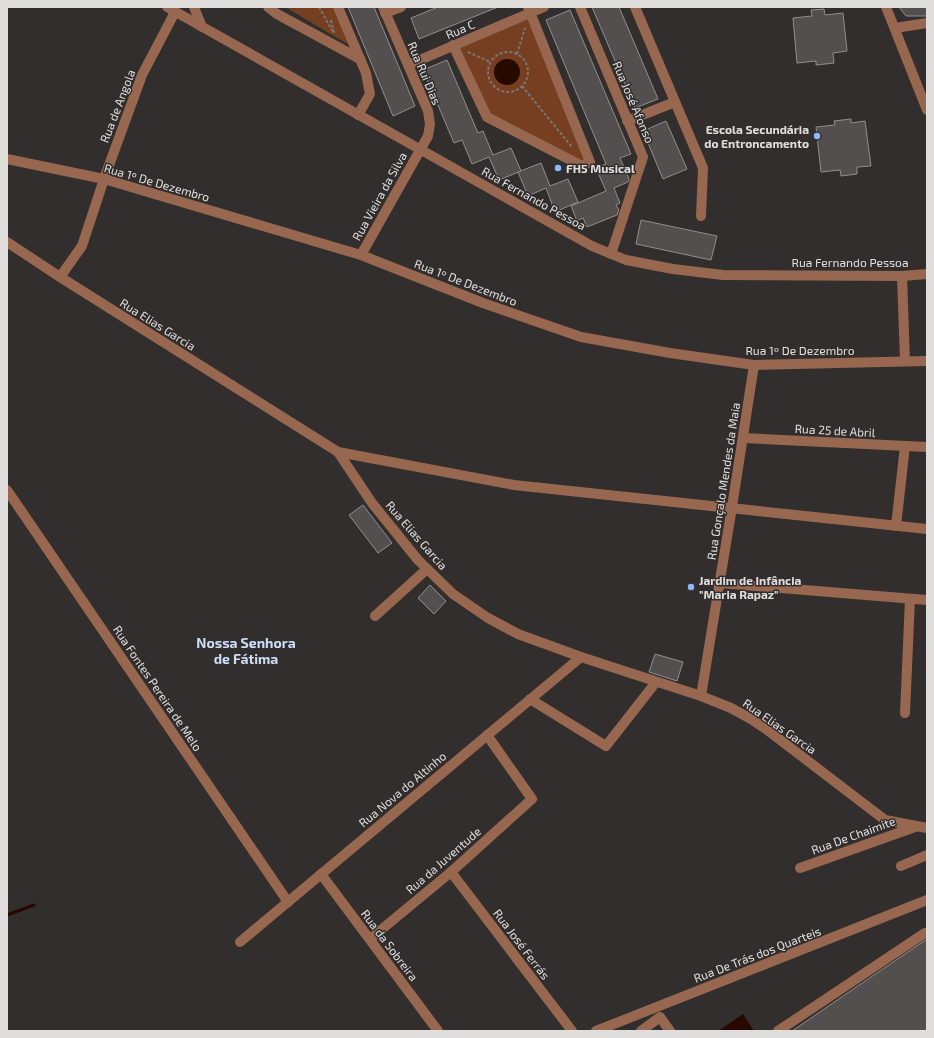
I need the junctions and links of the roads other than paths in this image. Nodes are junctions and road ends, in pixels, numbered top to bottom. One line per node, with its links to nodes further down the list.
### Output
1 (194, 7): 13 (street)
2 (268, 7): 16 (street)
3 (338, 7): 16 (street)
4 (401, 7): 10 (street)
5 (544, 7): 11 (street, Rua C)
6 (580, 7): 21 (street, Rua José Afonso)
7 (635, 7): 18 (street)
8 (886, 7): 14 (street)
9 (171, 9): 13 (street, Rua Fernando Pessoa); 24 (street, Rua de Angola)
10 (384, 10): 17 (street, Rua Rui Dias)
11 (529, 10): 15 (street, Rua C); 15 (street)
12 (927, 23): 14 (street)
13 (202, 27): 20 (street, Rua Fernando Pessoa)
14 (895, 28): 19 (street)
15 (453, 45): 17 (street, Rua C)
16 (360, 59): 20 (street)
17 (408, 65): 22 (street, Rua Rui Dias)
18 (674, 102): 21 (street); 25 (street)
19 (927, 110)
20 (358, 115): 22 (street, Rua Fernando Pessoa)
21 (627, 121): 27 (street, Rua José Afonso)
22 (420, 150): 27 (street, Rua Fernando Pessoa); 28 (street, Rua Vieira da Silva)
23 (7, 159): 24 (street, Rua 1º De Dezembro)
24 (104, 179): 28 (street, Rua 1º De Dezembro); 31 (street, Rua de Angola)
25 (701, 216)
26 (7, 242): 31 (street, Rua Elias Garcia)
27 (611, 254): 30 (street, Rua Fernando Pessoa)
28 (361, 255): 34 (street, Rua 1º De Dezembro)
29 (927, 274): 30 (street, Rua Fernando Pessoa)
30 (902, 276): 32 (street)
31 (60, 277): 38 (street, Rua Elias Garcia)
32 (905, 361): 33 (street, Rua 1º De Dezembro); 34 (street, Rua 1º De Dezembro)
33 (927, 361)
34 (754, 365): 35 (street, Rua Gonçalo Mendes da Maia)
35 (742, 438): 36 (street, Rua 25 de Abril); 40 (street, Rua Gonçalo Mendes da Maia)
36 (905, 446): 37 (street, Rua 25 de Abril); 41 (street)
37 (927, 447)
38 (338, 452): 40 (street); 43 (street, Rua Elias Garcia)
39 (7, 490): 63 (street, Rua Fontes Pereira de Melo)
40 (732, 507): 41 (street); 44 (street, Rua Gonçalo Mendes da Maia)
41 (896, 526): 42 (street)
42 (927, 529)
43 (427, 569): 47 (street); 48 (street, Rua Elias Garcia)
44 (720, 583): 45 (street); 50 (street, Rua Gonçalo Mendes da Maia)
45 (910, 599): 46 (street); 52 (street)
46 (927, 600)
47 (375, 616)
48 (581, 657): 49 (street, Rua Elias Garcia); 51 (street, Rua Nova do Altinho)
49 (656, 682): 50 (street, Rua Elias Garcia); 51 (street)
50 (701, 696): 54 (street, Rua Elias Garcia)
51 (530, 699): 53 (street, Rua Nova do Altinho)
52 (905, 713)
53 (487, 735): 60 (street, Rua da Juventude); 61 (street, Rua Nova do Altinho)
54 (915, 827): 55 (street, Rua Elias Garcia); 56 (street); 59 (street, Rua De Chaimite)
55 (927, 828)
56 (927, 834)
57 (927, 855): 58 (street)
58 (901, 866)
59 (800, 868)
60 (451, 872): 65 (street, Rua da Juventude); 68 (street, Rua José Ferrás)
61 (321, 874): 63 (street, Rua Nova do Altinho); 65 (street, Rua da Sobreira)
62 (927, 900): 69 (street, Rua De Trás dos Quarteis)
63 (288, 902): 66 (street, Rua Nova do Altinho)
64 (925, 933): 72 (street)
65 (370, 939): 67 (street, Rua da Sobreira)
66 (240, 942)
67 (438, 1031)
68 (572, 1031)
69 (596, 1031)
70 (641, 1031): 71 (street)
71 (670, 1031)
72 (778, 1031)

